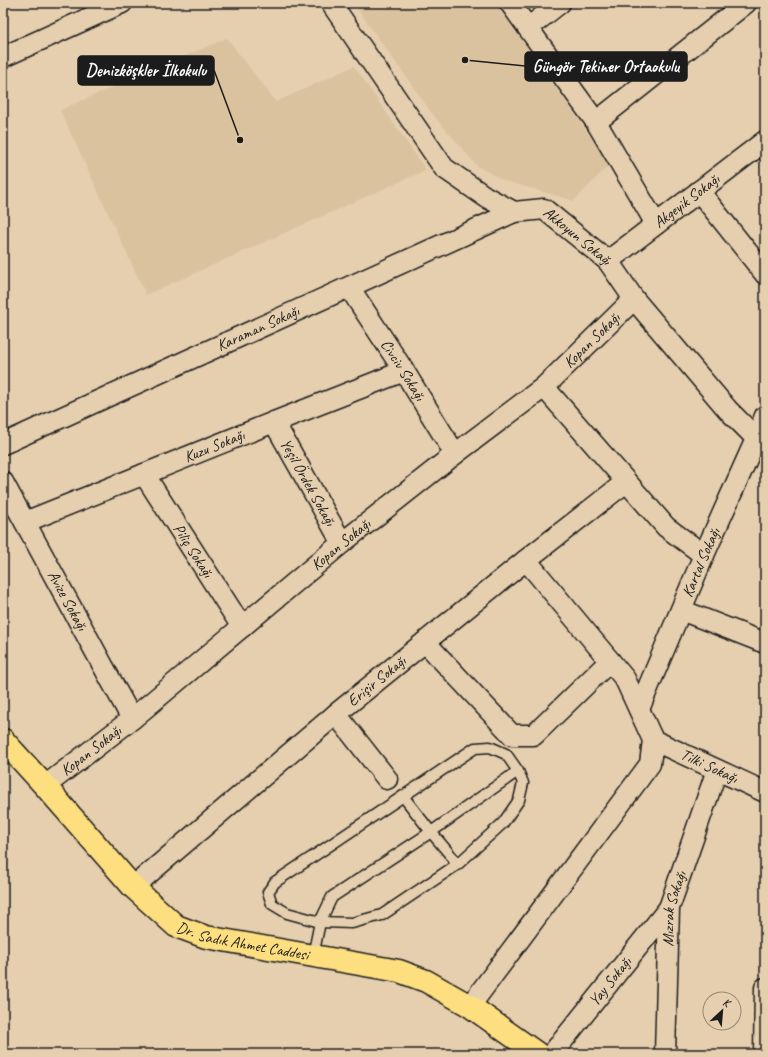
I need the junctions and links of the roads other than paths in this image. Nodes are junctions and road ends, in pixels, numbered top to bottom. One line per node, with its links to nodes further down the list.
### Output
1 (122, 3): 7 (street)
2 (331, 3): 11 (street)
3 (510, 3): 6 (street)
4 (560, 3): 6 (street)
5 (746, 3): 8 (street)
6 (528, 28): 8 (street)
7 (3, 58)
8 (596, 122): 12 (street)
9 (765, 141): 10 (street, Akgeyik Sokağı)
10 (699, 191): 12 (street, Akgeyik Sokağı); 14 (street)
11 (514, 212): 13 (street, Akkoyun Sokağı); 15 (street, Karaman Sokağı)
12 (656, 224): 13 (street, Akgeyik Sokağı)
13 (608, 261): 16 (street, Akkoyun Sokağı)
14 (765, 274)
15 (349, 287): 17 (street, Civciv Sokağı); 22 (street, Karaman Sokağı)
16 (634, 299): 18 (street, Kopan Sokağı); 21 (street, Akkoyun Sokağı)
17 (404, 371): 20 (street, Kuzu Sokağı); 23 (street, Civciv Sokağı)
18 (544, 387): 23 (street, Kopan Sokağı); 26 (street)
19 (765, 416): 21 (street, Kartal Sokağı)
20 (274, 422): 24 (street, Kuzu Sokağı); 28 (street, Yeşil Ördek Sokağı)
21 (761, 443): 29 (street, Kartal Sokağı)
22 (3, 444)
23 (455, 454): 28 (street, Kopan Sokağı)
24 (144, 474): 27 (street, Kuzu Sokağı); 32 (street, Piliç Sokağı)
25 (3, 482): 27 (street, Avize Sokağı)
26 (626, 482): 29 (street); 30 (street, Erişir Sokağı)
27 (25, 522): 38 (street, Avize Sokağı)
28 (342, 543): 32 (street, Kopan Sokağı)
29 (704, 555): 31 (street, Kartal Sokağı)
30 (526, 560): 33 (street, Erişir Sokağı); 35 (street)
31 (681, 610): 34 (street); 36 (street, Kartal Sokağı)
32 (242, 626): 38 (street, Kopan Sokağı)
33 (425, 642): 35 (street); 37 (street, Erişir Sokağı)
34 (765, 643)
35 (610, 661): 36 (street)
36 (639, 709): 40 (street)
37 (336, 714): 43 (street); 49 (street, Erişir Sokağı)
38 (132, 719): 44 (street, Kopan Sokağı)
39 (3, 740): 44 (main road, Dr. Sadık Ahmet Caddesi)
40 (654, 740): 41 (street, Tilki Sokağı); 54 (street)
41 (717, 770): 45 (street, Tilki Sokağı); 50 (street, Mızrak Sokağı)
42 (518, 771): 46 (lane); 47 (lane); 48 (lane)
43 (387, 779)
44 (45, 786): 49 (main road, Dr. Sadık Ahmet Caddesi)
45 (765, 792)
46 (403, 796): 47 (lane); 51 (lane)
47 (431, 832): 48 (lane); 51 (lane)
48 (458, 864): 51 (lane)
49 (133, 887): 52 (main road, Dr. Sadık Ahmet Caddesi)
50 (669, 908): 56 (street, Yay Sokağı); 57 (street, Mızrak Sokağı)
51 (320, 922): 52 (lane)
52 (313, 956): 54 (main road, Dr. Sadık Ahmet Caddesi)
53 (765, 988): 58 (street)
54 (470, 1006): 55 (main road, Dr. Sadık Ahmet Caddesi)
55 (538, 1054)
56 (552, 1054)
57 (665, 1054)
58 (764, 1054)

